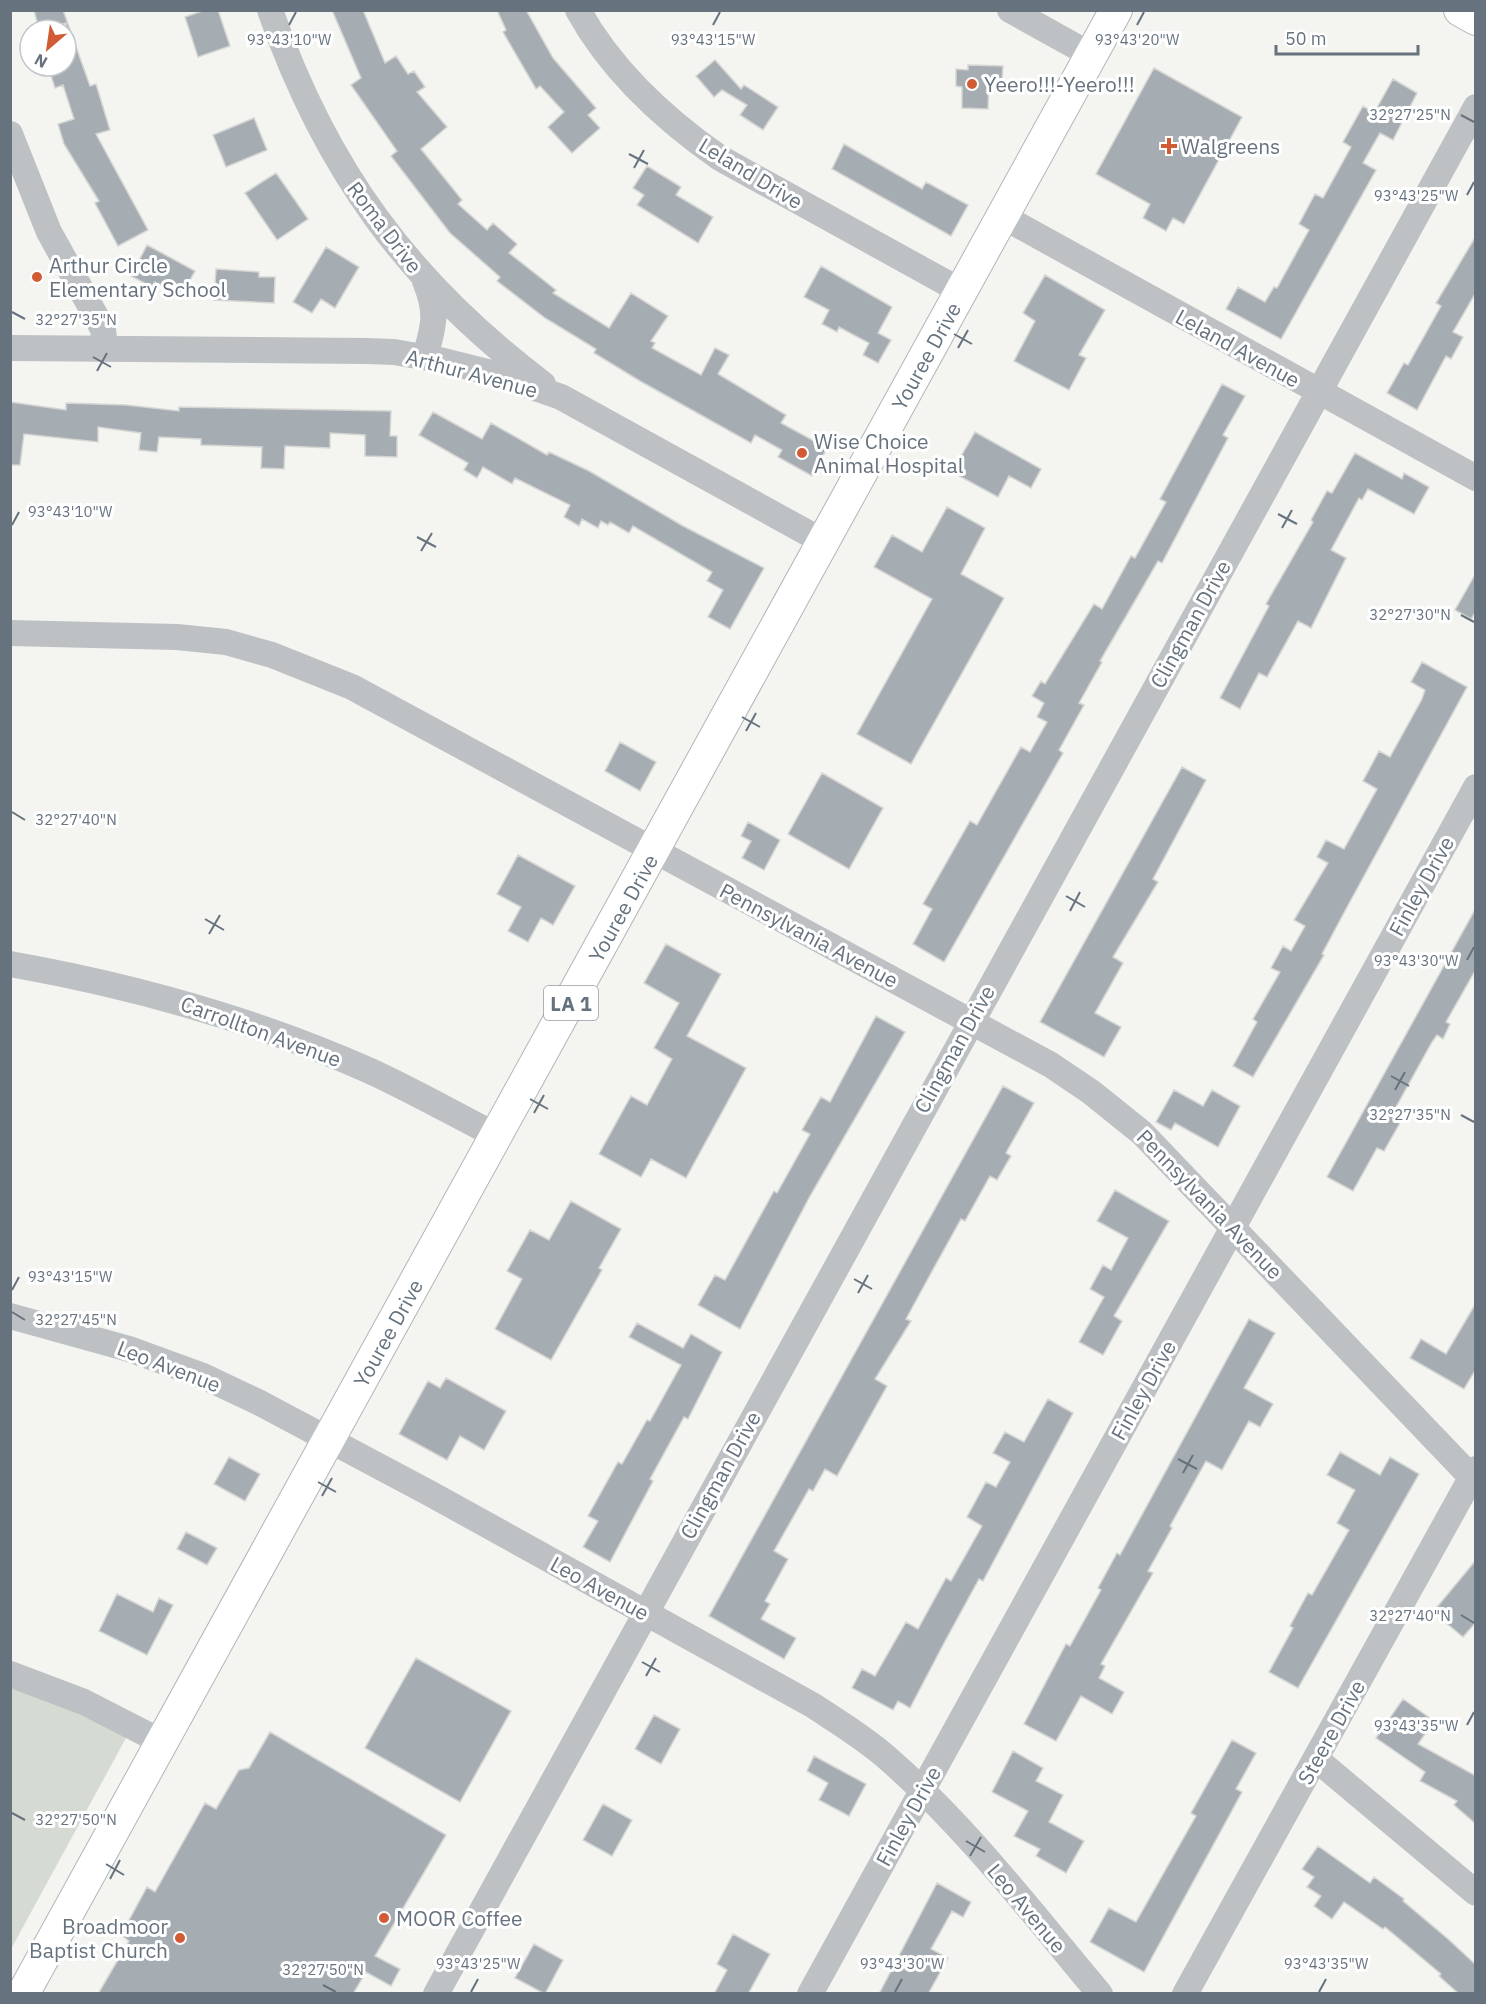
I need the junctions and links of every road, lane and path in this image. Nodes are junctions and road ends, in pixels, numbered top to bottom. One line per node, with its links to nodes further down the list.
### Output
1 (270, 10): 11 (street, Roma Drive)
2 (578, 10): 12 (street, Leland Drive)
3 (1010, 10): 7 (street)
4 (1116, 10): 7 (main road, Youree Drive / LA 1)
5 (1461, 10): 6 (main road)
6 (1476, 19)
7 (1091, 55): 10 (main road, Youree Drive / LA 1)
8 (1476, 107): 16 (street, Clingman Drive)
9 (10, 134): 14 (street)
10 (1002, 216): 12 (main road, Youree Drive / LA 1); 16 (street, Leland Avenue)
11 (422, 276): 15 (street); 17 (street, Roma Drive)
12 (961, 291): 19 (main road, Youree Drive / LA 1)
13 (10, 348): 14 (street, Arthur Avenue)
14 (105, 348): 15 (street, Arthur Avenue)
15 (425, 357): 17 (street, Arthur Avenue)
16 (1319, 392): 18 (street, Leland Avenue); 24 (street, Clingman Drive)
17 (561, 397): 19 (street, Arthur Avenue)
18 (1476, 478)
19 (824, 542): 22 (main road, Youree Drive / LA 1)
20 (10, 633): 22 (street, Pennsylvania Avenue)
21 (1476, 787): 26 (street, Finley Drive)
22 (654, 852): 24 (street, Pennsylvania Avenue); 25 (main road, Youree Drive / LA 1)
23 (10, 964): 25 (street, Carrollton Avenue)
24 (970, 1021): 26 (street, Pennsylvania Avenue); 30 (street, Clingman Drive)
25 (498, 1136): 28 (main road, Youree Drive / LA 1)
26 (1233, 1227): 29 (street, Pennsylvania Avenue); 34 (street, Finley Drive)
27 (10, 1316): 28 (street, Leo Avenue)
28 (329, 1440): 30 (street, Leo Avenue); 32 (main road, Youree Drive / LA 1)
29 (1474, 1476): 33 (street, Steere Drive)
30 (645, 1612): 34 (street, Leo Avenue); 37 (street, Clingman Drive)
31 (10, 1674): 32 (street)
32 (162, 1742): 36 (main road, Youree Drive / LA 1)
33 (1316, 1759): 35 (street); 40 (street, Steere Drive)
34 (923, 1790): 38 (street, Finley Drive); 39 (street, Leo Avenue)
35 (1476, 1893)
36 (23, 1994)
37 (436, 1994)
38 (810, 1994)
39 (1100, 1994)
40 (1185, 1994)

